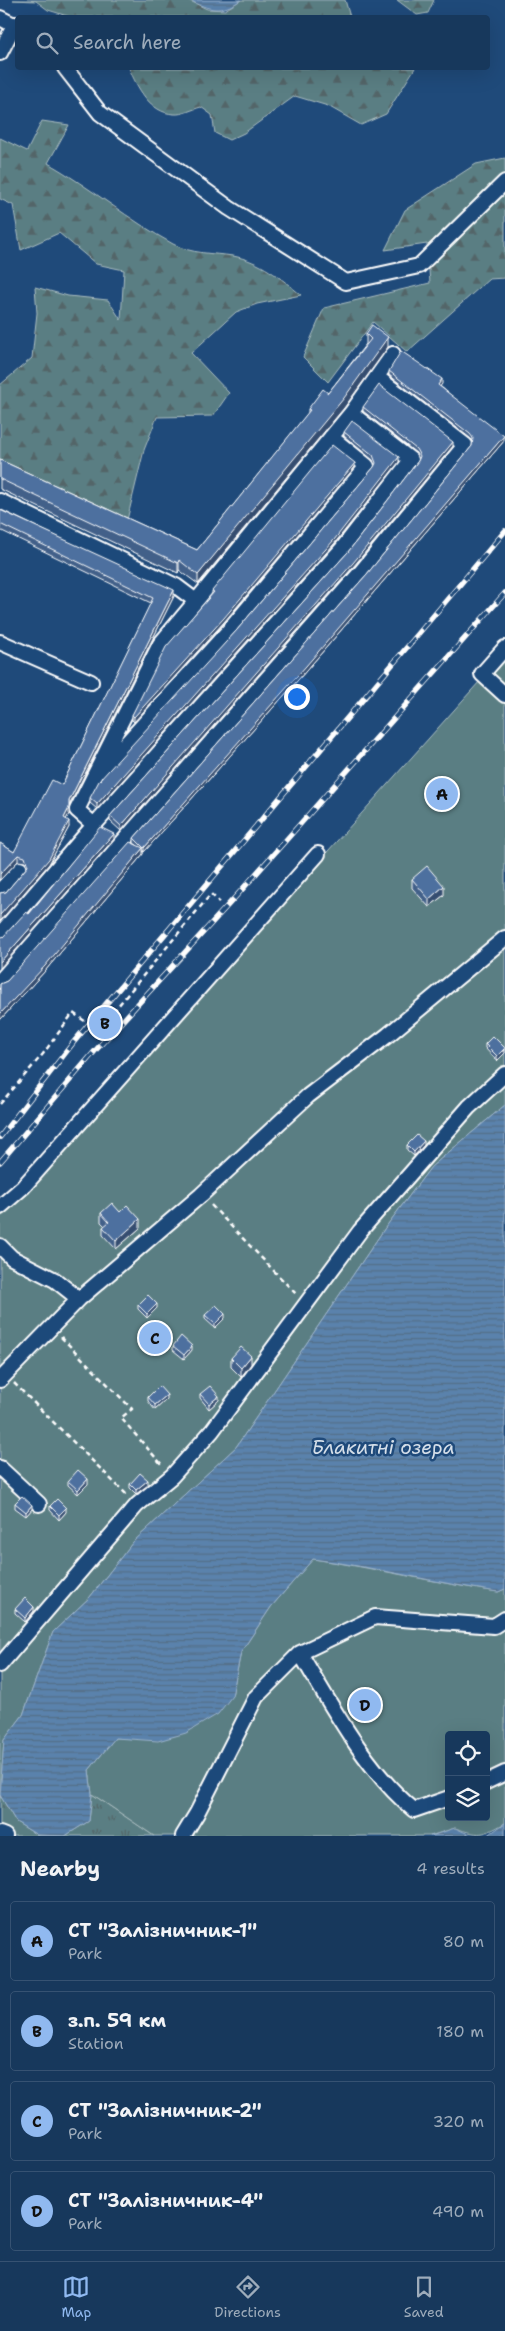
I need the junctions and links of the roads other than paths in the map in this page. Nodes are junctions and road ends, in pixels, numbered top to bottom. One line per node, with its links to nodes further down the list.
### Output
1 (0, 18): 2 (street)
2 (15, 26)
3 (15, 28): 4 (street)
4 (0, 53)
5 (67, 70): 6 (street)
6 (505, 182)
7 (394, 354): 8 (street)
8 (377, 377): 9 (street); 24 (street)
9 (351, 413): 10 (street); 18 (street)
10 (331, 437): 12 (street); 17 (street)
11 (0, 501): 12 (street)
12 (196, 601): 17 (street)
13 (0, 642): 15 (street)
14 (505, 648): 16 (street)
15 (91, 682)
16 (505, 695)
17 (91, 783): 18 (street)
18 (94, 825): 22 (street)
19 (318, 854): 26 (street)
20 (20, 869): 21 (street)
21 (0, 892)
22 (0, 934)
23 (505, 938): 28 (street)
24 (0, 981)
25 (505, 1074): 34 (street)
26 (0, 1208)
27 (0, 1246): 28 (street)
28 (79, 1299): 29 (street)
29 (3, 1377)
30 (0, 1468): 31 (street)
31 (39, 1504)
32 (505, 1619): 33 (street)
33 (300, 1653): 37 (street); 40 (street)
34 (0, 1665)
35 (505, 1773): 36 (street)
36 (490, 1780)
37 (445, 1799)
38 (0, 1834): 39 (street)
39 (5, 1836)
40 (183, 1836)

